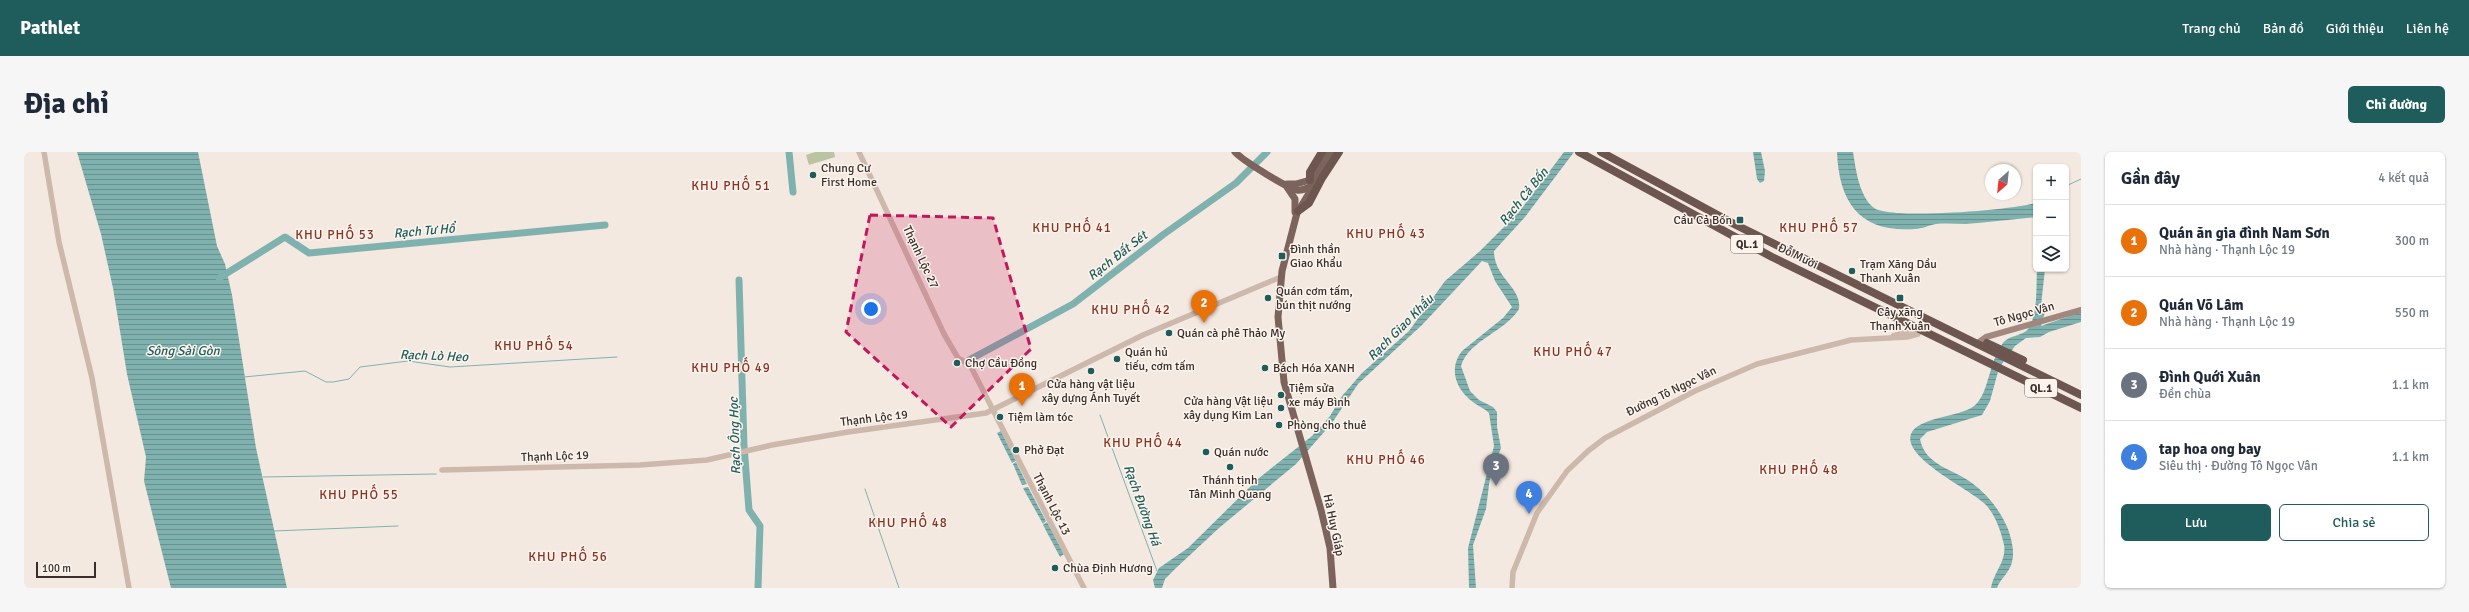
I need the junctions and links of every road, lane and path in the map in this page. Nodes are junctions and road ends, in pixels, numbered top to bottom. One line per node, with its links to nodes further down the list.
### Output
1 (44, 152): 30 (street)
2 (859, 152): 23 (street, Thạnh Lộc 27)
3 (1235, 152): 13 (main road)
4 (1322, 152): 12 (highway)
5 (1328, 152): 11 (main road)
6 (1334, 152): 11 (main road)
7 (1339, 152): 16 (highway)
8 (1583, 152): 19 (highway, Đỗ Mười / QL.1)
9 (1601, 152): 15 (highway, Đỗ Mười / QL.1)
10 (1611, 152): 15 (highway, Đỗ Mười / QL.1)
11 (1322, 166): 12 (main road)
12 (1311, 183): 13 (main road); 14 (main road); 16 (main road)
13 (1284, 184): 14 (main road); 16 (main road)
14 (1304, 190): 16 (main road)
15 (1685, 196): 19 (highway, Đỗ Mười / QL.1)
16 (1298, 212): 17 (main road)
17 (1281, 277): 28 (street, Thạnh Lộc 19); 32 (main road, Hà Huy Giáp)
18 (2081, 310): 20 (main road, Tô Ngọc Vân)
19 (1921, 323): 20 (highway, Đỗ Mười / QL.1); 21 (highway, Đỗ Mười / QL.1); 33 (street, Đường Tô Ngọc Vân)
20 (1978, 341): 21 (highway, Đỗ Mười / QL.1)
21 (1992, 355): 22 (highway, QL.1)
22 (2005, 361): 24 (highway, QL.1); 25 (highway, QL.1); 26 (highway, QL.1); 27 (highway, QL.1)
23 (970, 365): 28 (street, Thạnh Lộc 13)
24 (2081, 390)
25 (2081, 395)
26 (2081, 402)
27 (2081, 408)
28 (992, 410): 29 (street, Thạnh Lộc 19); 31 (street, Thạnh Lộc 13)
29 (442, 470)
30 (129, 588)
31 (1084, 588)
32 (1333, 588)
33 (1512, 588)

